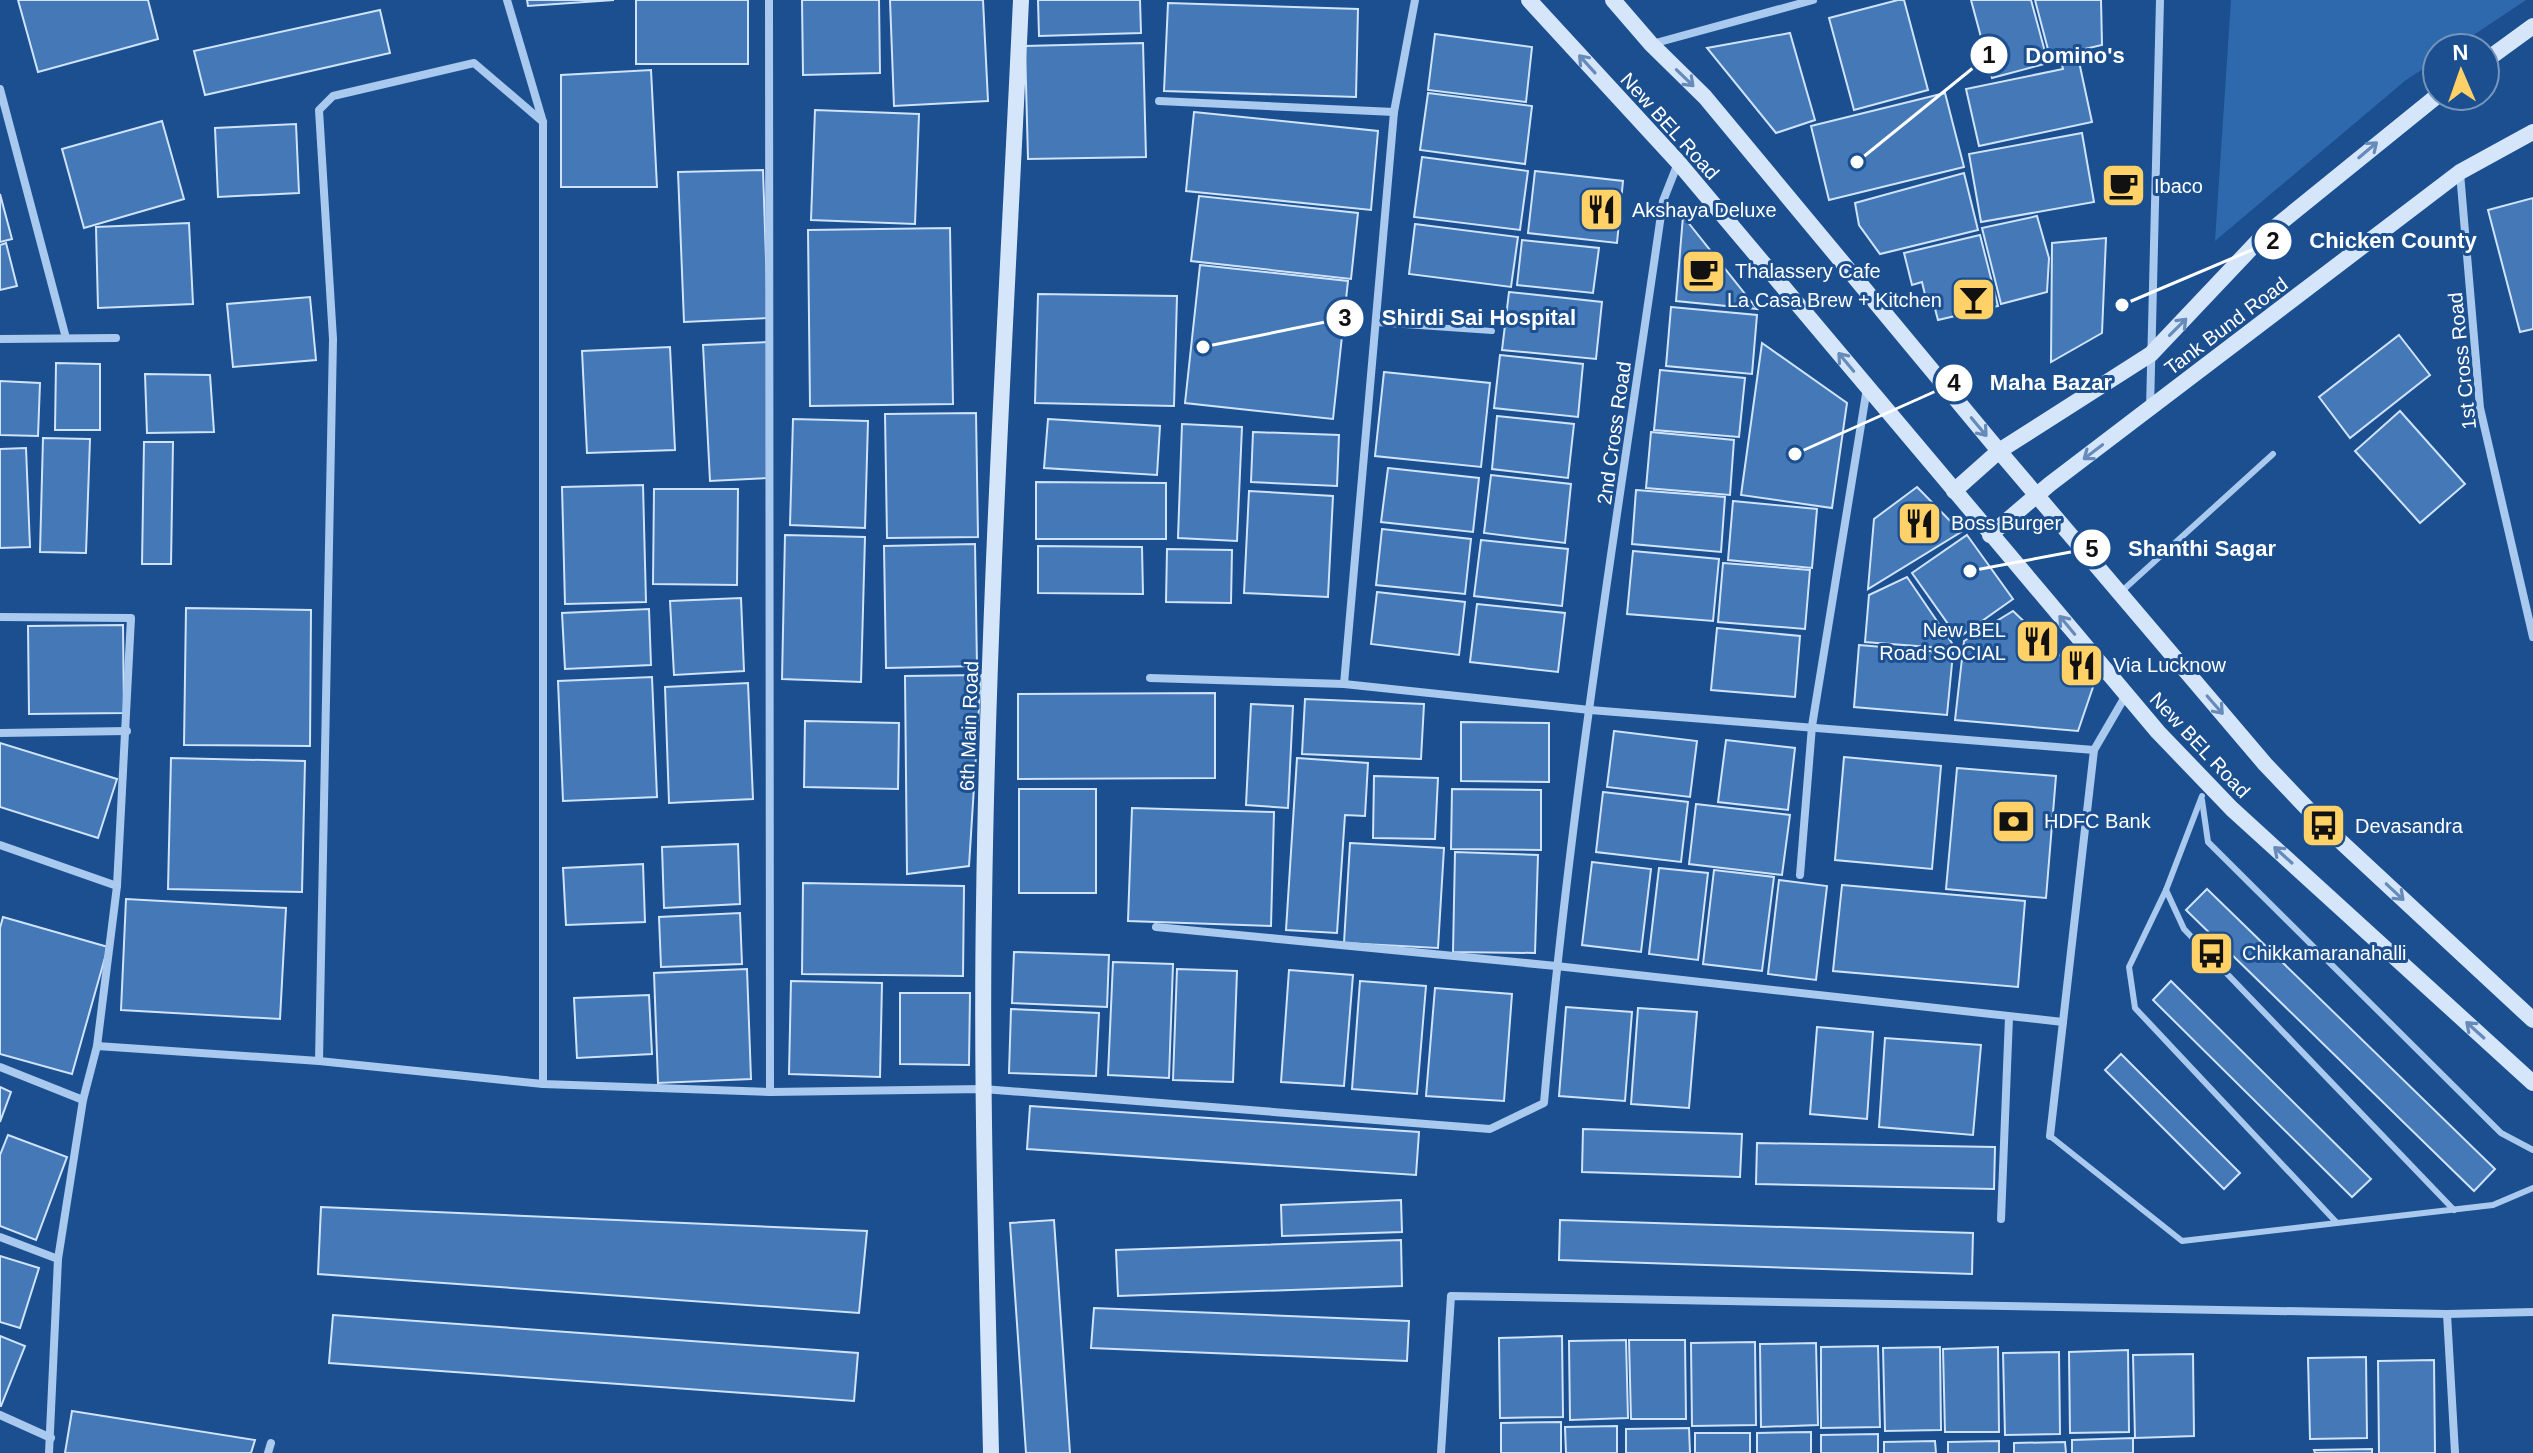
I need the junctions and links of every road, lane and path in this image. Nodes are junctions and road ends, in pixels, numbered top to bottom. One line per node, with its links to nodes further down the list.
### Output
1 (507, 0): 16 (street)
2 (769, 0): 62 (street)
3 (1021, 0): 61 (main road, 6th Main Road)
4 (1415, 0): 15 (street)
5 (1529, 0): 18 (main road, New BEL Road, one-way to 5)
6 (1613, 0): 10 (main road, New BEL Road)
7 (1813, 0): 10 (street)
8 (2160, 0): 25 (street)
9 (2533, 26): 11 (main road)
10 (1651, 44): 28 (main road, New BEL Road, one-way to 28)
11 (2501, 49)
12 (0, 89): 22 (street)
13 (1159, 101): 15 (street)
14 (2421, 109): 25 (main road, Tank Bund Road, one-way to 14)
15 (1394, 112): 20 (street)
16 (543, 122): 57 (street); 60 (street)
17 (2533, 132): 19 (main road, Tank Bund Road)
18 (1678, 162): 26 (main road, New BEL Road, one-way to 18); 40 (street, 2nd Cross Road)
19 (2460, 172): 27 (main road, Tank Bund Road); 34 (street, 1st Cross Road)
20 (1376, 323): 21 (lane); 38 (street)
21 (1492, 331)
22 (66, 338): 23 (street); 24 (street)
23 (116, 338)
24 (0, 339)
25 (2151, 354): 27 (street); 28 (main road, Tank Bund Road)
26 (1867, 387): 30 (main road, New BEL Road); 41 (street)
27 (2150, 409): 31 (main road, Tank Bund Road, one-way to 31)
28 (1999, 451): 30 (main road, Tank Bund Road); 31 (main road, New BEL Road)
29 (2273, 454): 33 (lane)
30 (1954, 491): 32 (main road, New BEL Road)
31 (2038, 496): 32 (main road, Tank Bund Road); 33 (main road, New BEL Road)
32 (1990, 535): 39 (main road, New BEL Road, one-way to 32)
33 (2119, 593): 54 (main road, New BEL Road, one-way to 54)
34 (2529, 603): 36 (street, 1st Cross Road)
35 (0, 617): 42 (street)
36 (2533, 637)
37 (1150, 678): 38 (street)
38 (1344, 684): 40 (street)
39 (2126, 695): 44 (street); 45 (main road, New BEL Road)
40 (1590, 710): 41 (street); 52 (street, 2nd Cross Road)
41 (1812, 726): 44 (street); 48 (street)
42 (127, 731): 43 (street); 49 (street)
43 (0, 733)
44 (2094, 750): 55 (street)
45 (2202, 778): 46 (lane); 59 (main road, New BEL Road, one-way to 45)
46 (2202, 796): 50 (lane); 65 (lane)
47 (0, 845): 49 (street)
48 (1800, 875)
49 (117, 886): 56 (street)
50 (2166, 890): 67 (lane); 69 (lane)
51 (1156, 927): 52 (street)
52 (1556, 966): 53 (street); 61 (street, 2nd Cross Road)
53 (2009, 1017): 55 (street); 68 (street)
54 (2533, 1020)
55 (2063, 1022): 64 (street)
56 (97, 1046): 57 (street); 63 (street)
57 (319, 1061): 60 (street)
58 (0, 1067): 63 (street)
59 (2533, 1083)
60 (543, 1084): 62 (street)
61 (983, 1089): 62 (street); 77 (main road, 6th Main Road)
62 (770, 1092)
63 (83, 1100): 71 (street)
64 (2050, 1136): 69 (lane)
65 (2533, 1150)
66 (2533, 1188): 67 (lane)
67 (2454, 1210): 69 (lane)
68 (2001, 1219)
69 (2337, 1223)
70 (0, 1237): 71 (street)
71 (58, 1259): 75 (street)
72 (2533, 1312): 73 (street)
73 (2447, 1314): 78 (street); 79 (street)
74 (0, 1415): 75 (street)
75 (51, 1438): 76 (street)
76 (49, 1453)
77 (991, 1453)
78 (1441, 1453)
79 (2455, 1453)

